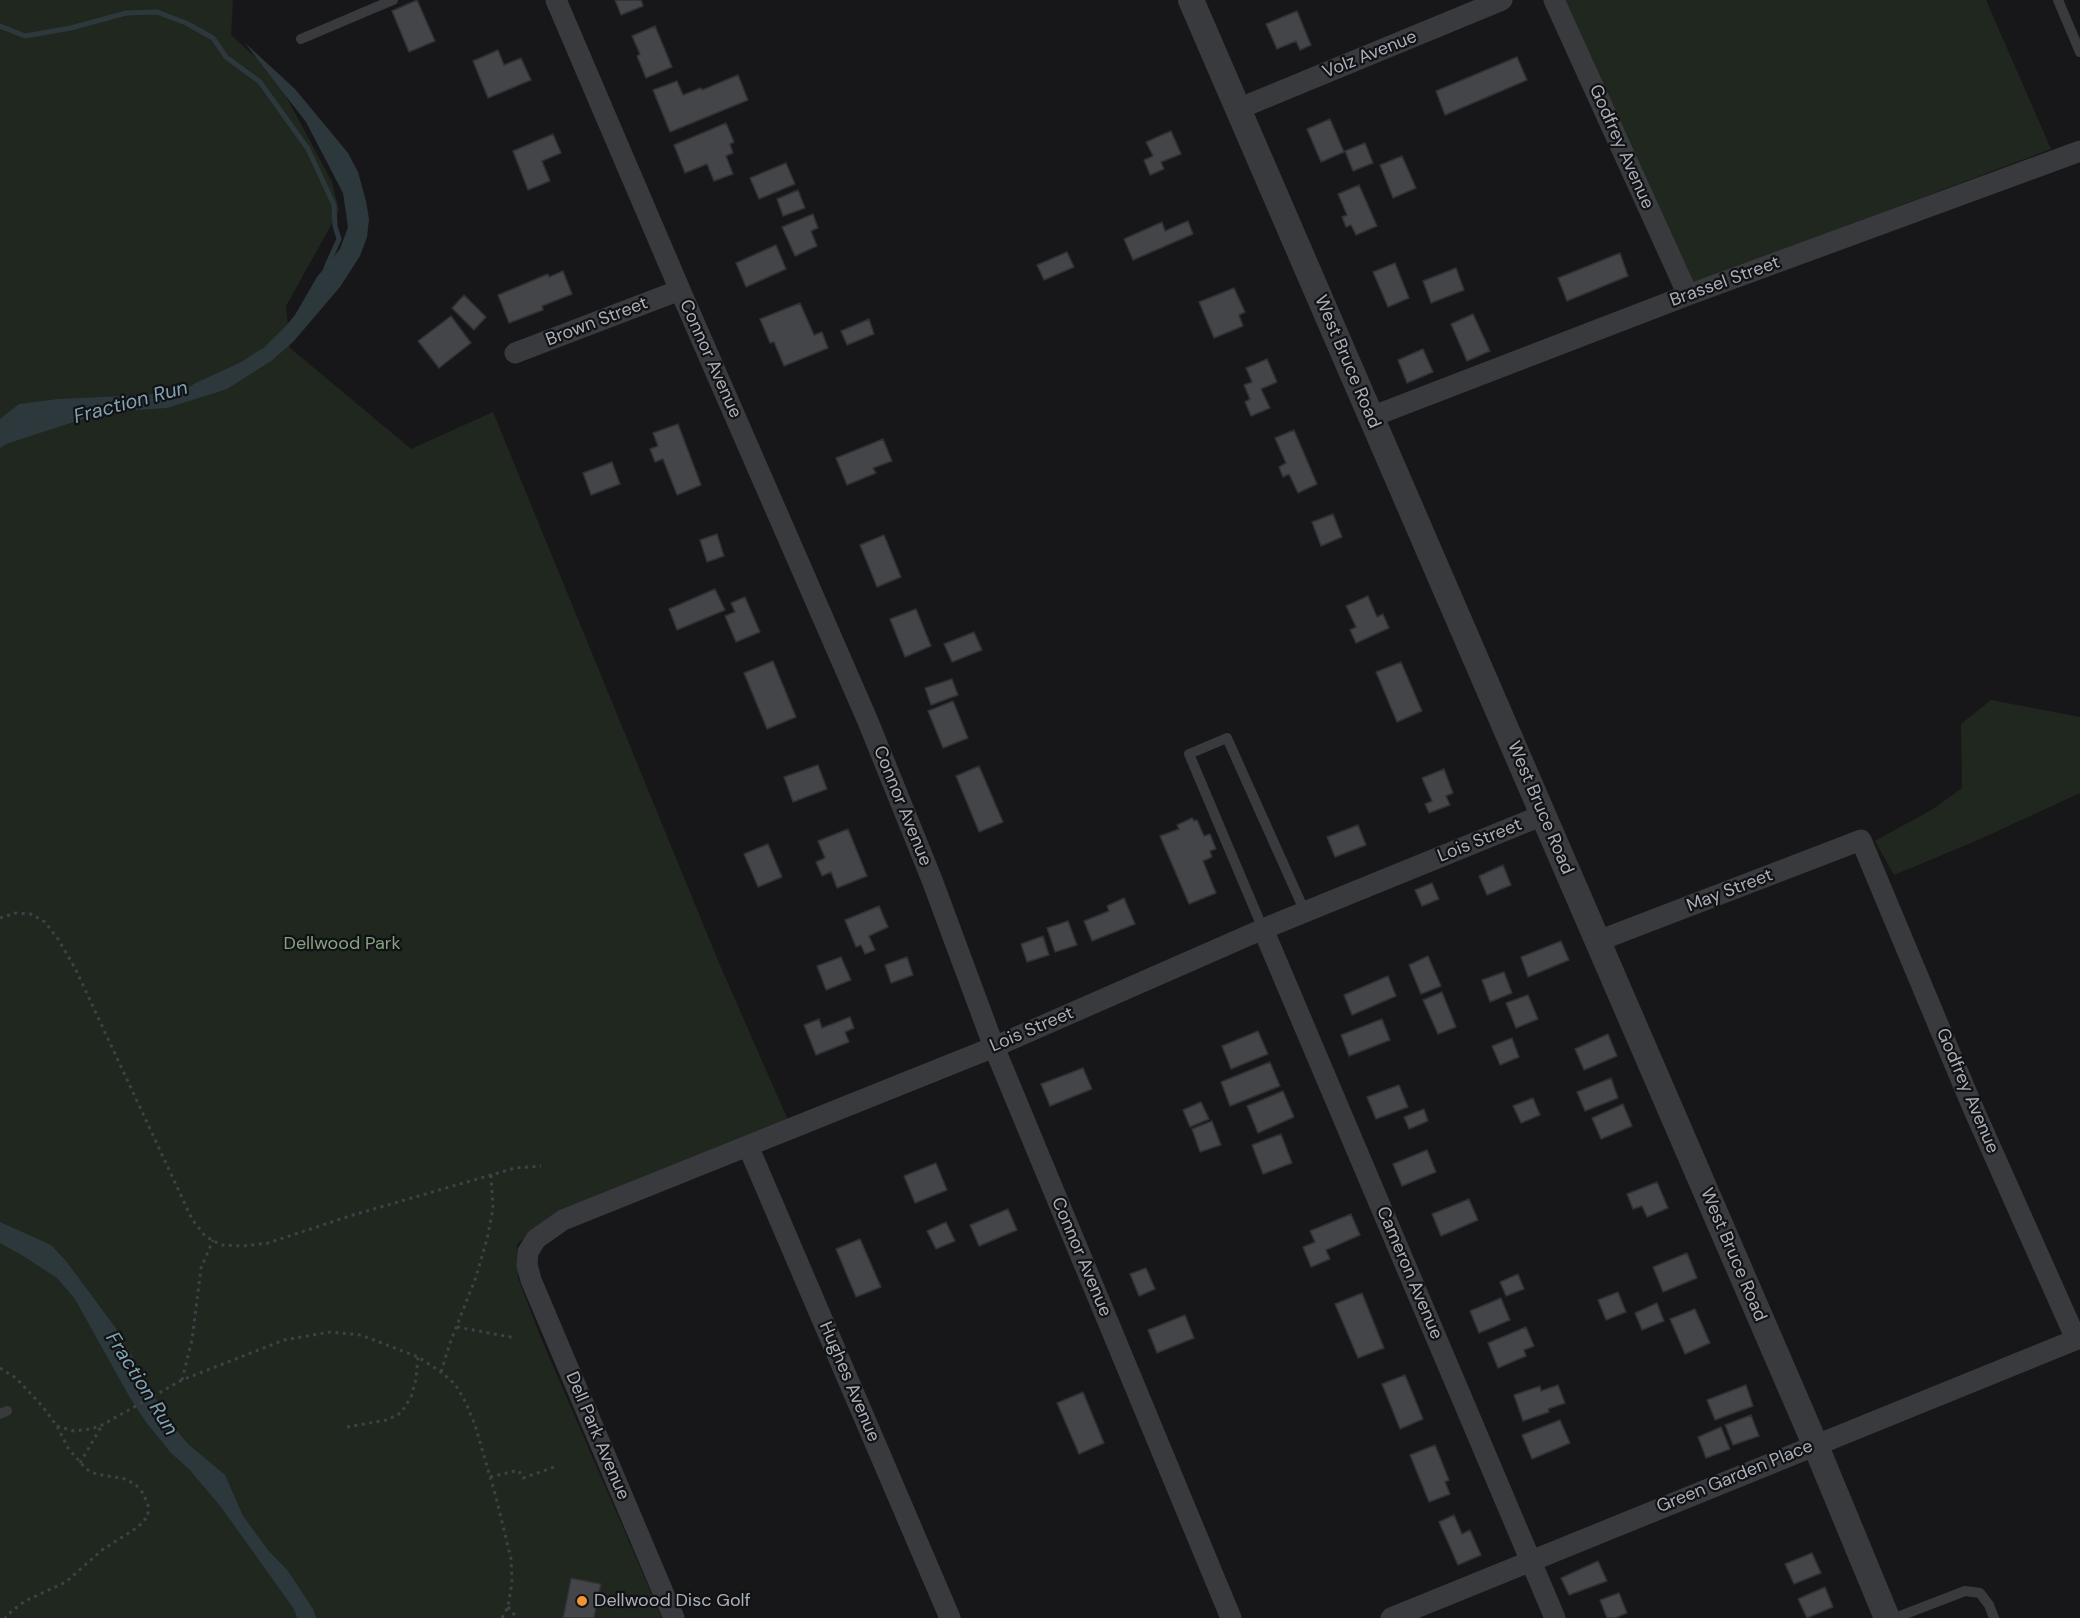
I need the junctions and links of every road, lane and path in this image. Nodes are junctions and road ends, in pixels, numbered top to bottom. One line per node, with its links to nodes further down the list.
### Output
1 (393, 0): 7 (lane)
2 (556, 0): 11 (street, Connor Avenue)
3 (1191, 0): 9 (street, West Bruce Road)
4 (1502, 0): 9 (street, Volz Avenue)
5 (1554, 0): 12 (street, Godfrey Avenue)
6 (2058, 0): 8 (lane)
7 (302, 39)
8 (2080, 52)
9 (1238, 109): 14 (street, West Bruce Road)
10 (2080, 150): 12 (street, Brassel Street)
11 (680, 290): 13 (street, Brown Street); 21 (street, Connor Avenue)
12 (1688, 295): 14 (street, Brassel Street)
13 (515, 353)
14 (1371, 417): 15 (street, West Bruce Road)
15 (1543, 816): 17 (street, Lois Street); 20 (street, West Bruce Road)
16 (1861, 840): 20 (street, May Street); 29 (street, Godfrey Avenue)
17 (1305, 912): 19 (street, Lois Street); 19 (lane)
18 (0, 918): 25 (path)
19 (1263, 929): 21 (street, Lois Street); 41 (street, Cameron Avenue)
20 (1598, 941): 37 (street, West Bruce Road)
21 (994, 1047): 22 (street, Lois Street); 50 (street, Connor Avenue)
22 (748, 1146): 26 (street, Lois Street); 49 (street, Hughes Avenue)
23 (541, 1166): 24 (path)
24 (491, 1175): 25 (path); 27 (path)
25 (213, 1240): 33 (path)
26 (528, 1252): 48 (street, Dell Park Avenue)
27 (457, 1327): 28 (path); 32 (path)
28 (516, 1338)
29 (2079, 1342): 37 (street, Green Garden Place)
30 (418, 1357): 32 (path); 33 (path); 36 (path)
31 (0, 1368): 35 (path)
32 (441, 1372): 40 (path)
33 (182, 1380): 34 (path)
34 (102, 1425): 35 (path); 38 (path)
35 (57, 1426): 38 (path)
36 (347, 1427)
37 (1815, 1444): 41 (street, Green Garden Place); 52 (street, West Bruce Road)
38 (80, 1463): 45 (path)
39 (557, 1466): 40 (path)
40 (490, 1477): 42 (path)
41 (1530, 1560): 44 (street, Green Garden Place); 51 (street, Cameron Avenue)
42 (508, 1607): 46 (path); 47 (path)
43 (1925, 1607): 53 (lane); 54 (lane); 55 (lane)
44 (1402, 1616)
45 (6, 1618)
46 (502, 1618)
47 (517, 1618)
48 (674, 1618)
49 (950, 1618)
50 (1231, 1618)
51 (1555, 1618)
52 (1887, 1618)
53 (1896, 1618)
54 (1929, 1618)
55 (1994, 1618)

